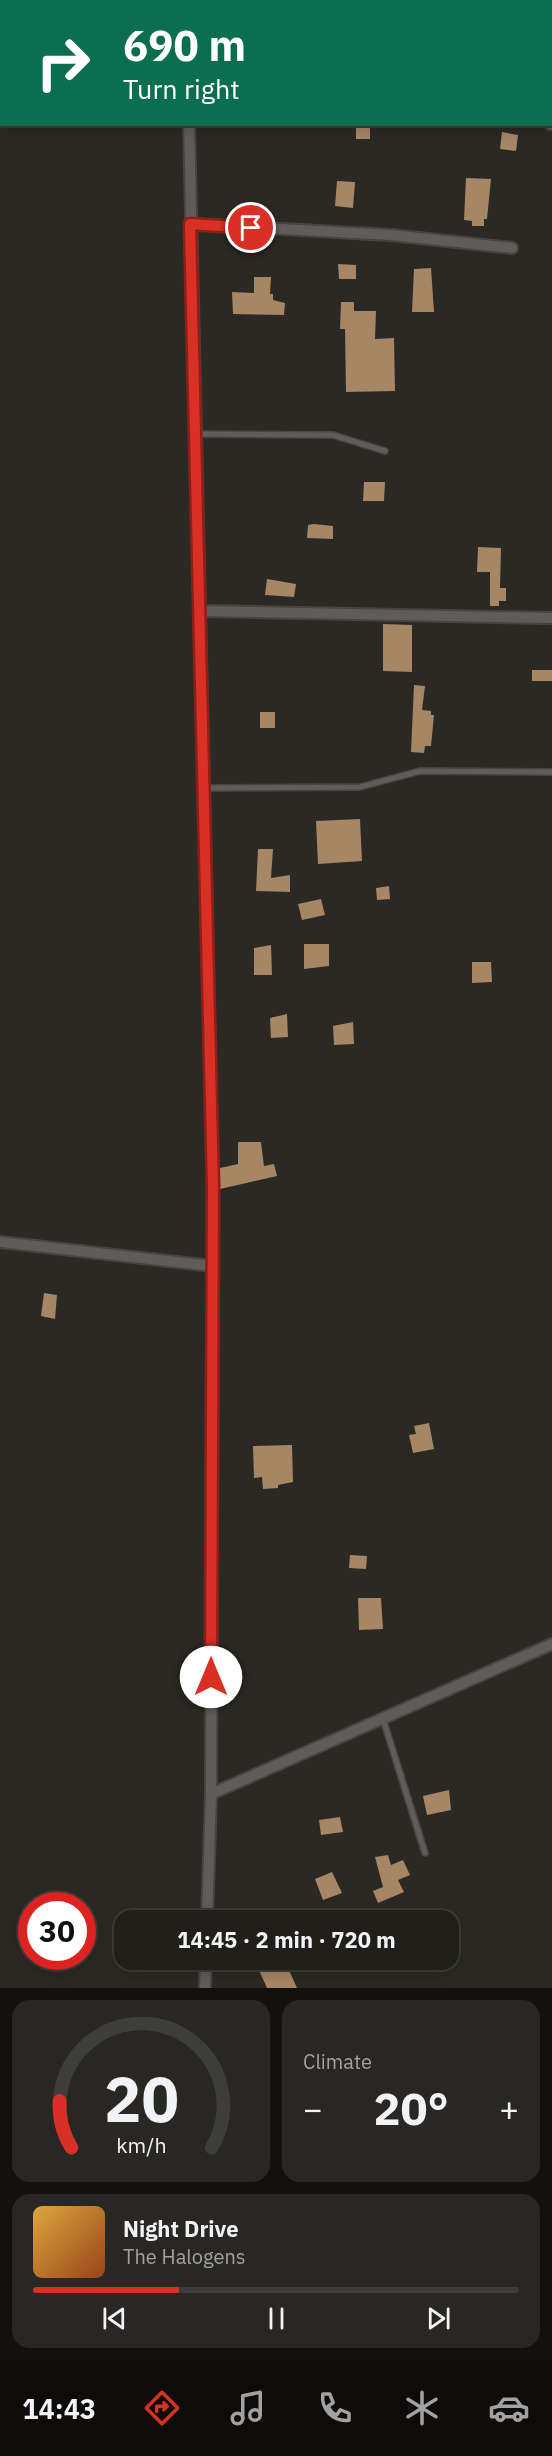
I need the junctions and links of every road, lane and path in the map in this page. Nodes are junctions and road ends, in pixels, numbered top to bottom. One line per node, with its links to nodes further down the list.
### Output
1 (189, 126): 2 (street)
2 (190, 224): 3 (street); 4 (street)
3 (512, 248)
4 (195, 434): 5 (lane); 6 (street)
5 (385, 451)
6 (200, 611): 7 (street); 9 (street)
7 (552, 618)
8 (552, 772): 9 (lane)
9 (204, 788): 11 (street)
10 (0, 1242): 11 (street)
11 (213, 1266): 14 (street)
12 (552, 1644): 13 (street)
13 (383, 1719): 14 (street); 15 (lane)
14 (211, 1794): 16 (street)
15 (425, 1853)
16 (207, 1910)
17 (206, 1970): 18 (street)
18 (205, 1988)

